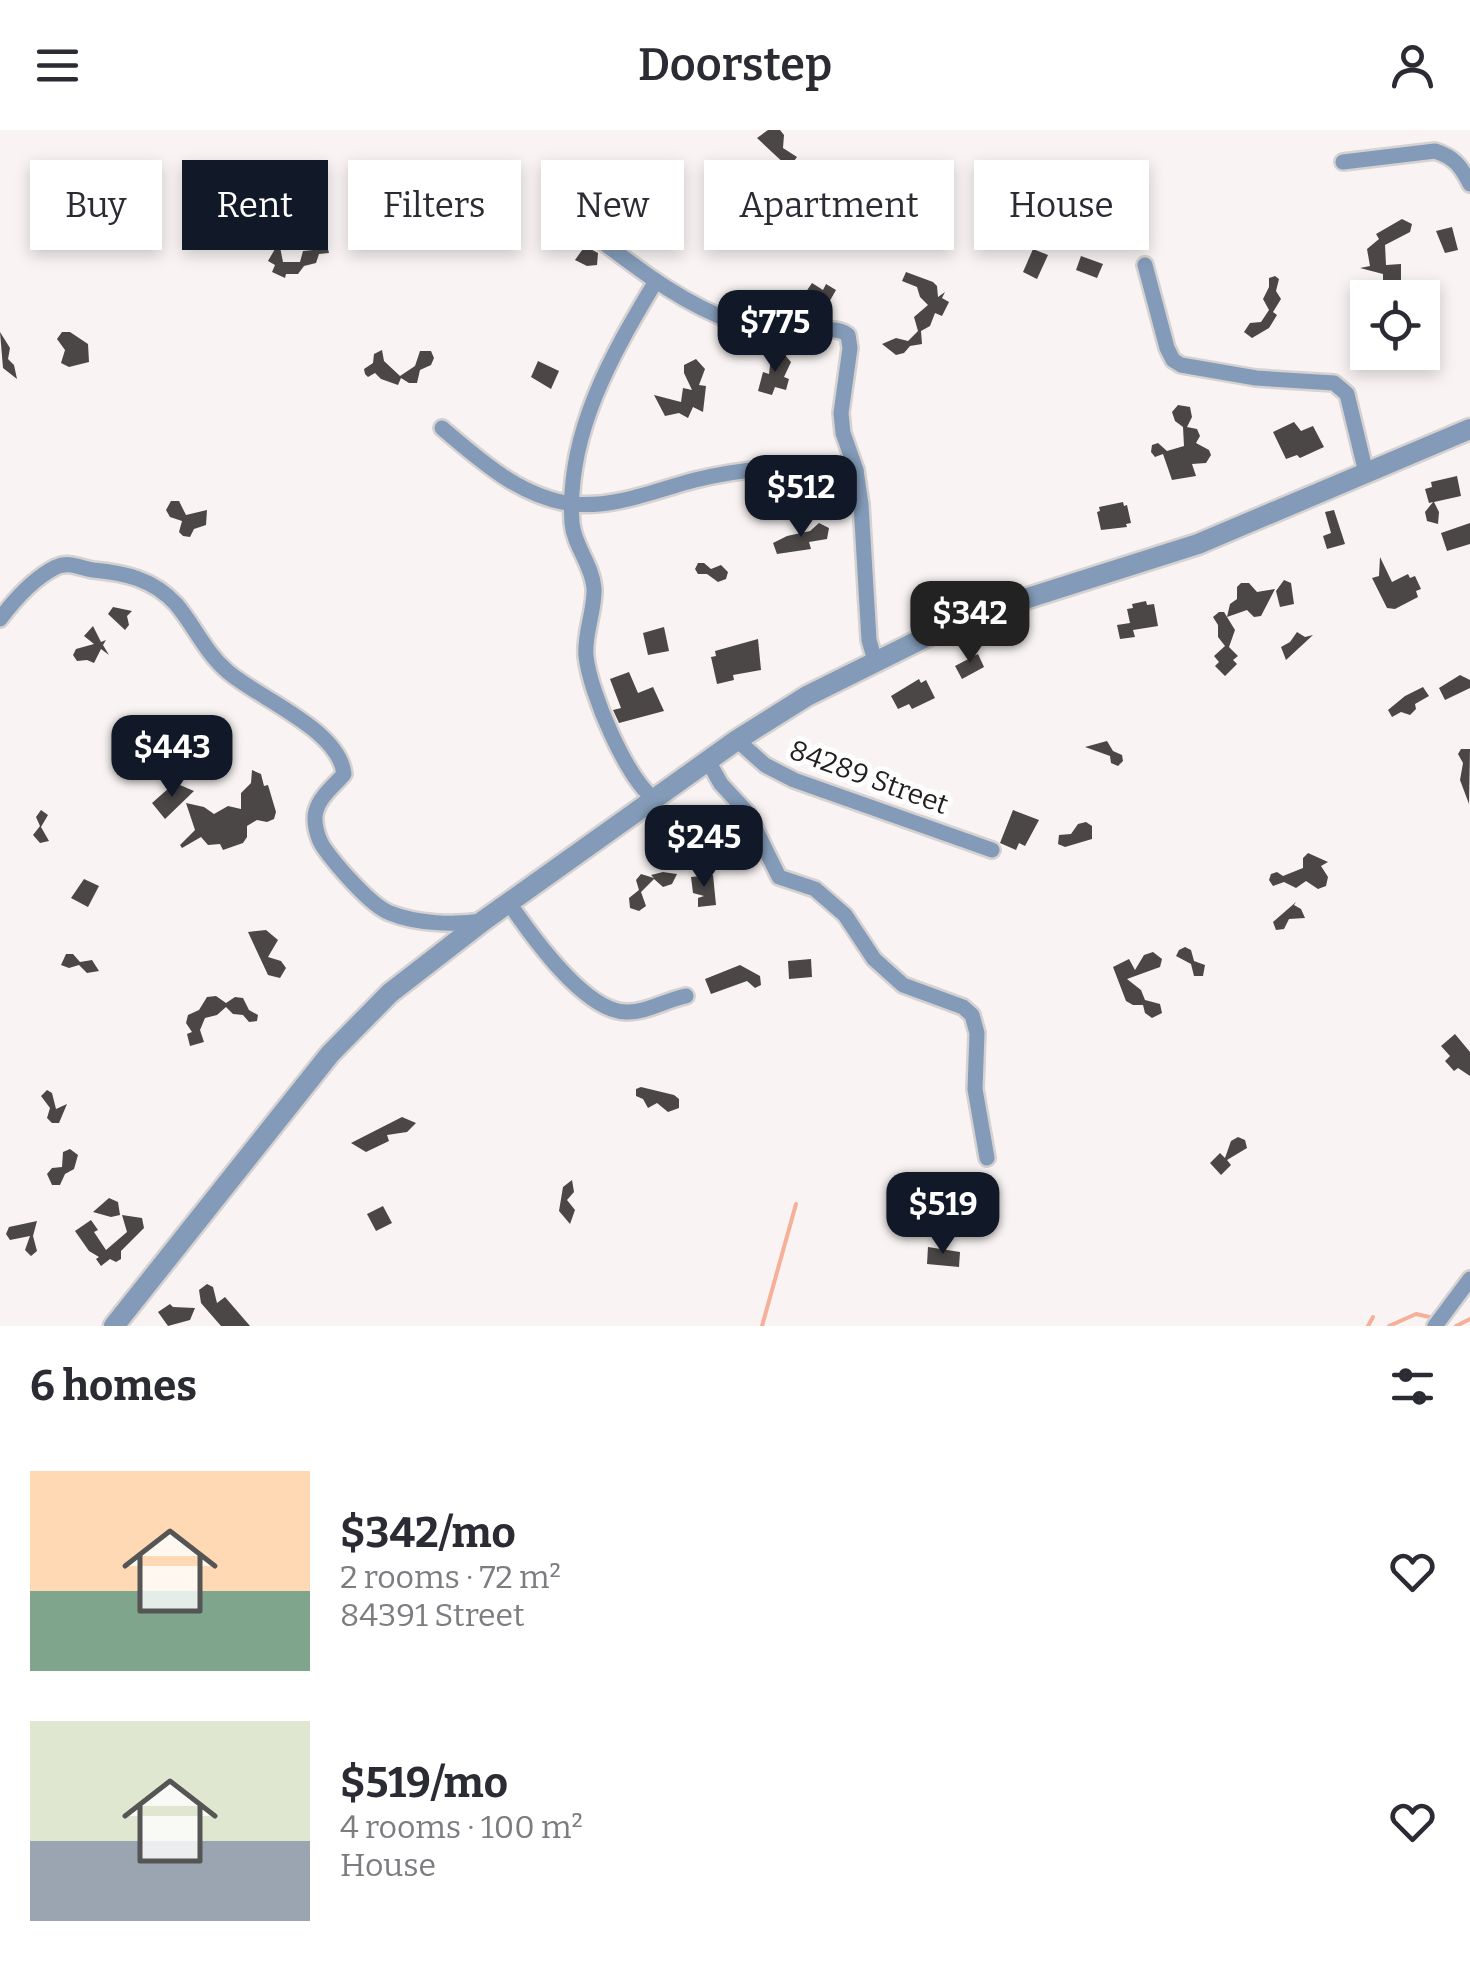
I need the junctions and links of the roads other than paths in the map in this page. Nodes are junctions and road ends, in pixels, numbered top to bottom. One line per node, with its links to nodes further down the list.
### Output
1 (1343, 162): 2 (street)
2 (1470, 184)
3 (615, 250): 5 (street)
4 (1144, 265): 9 (street)
5 (656, 281): 8 (street); 10 (street)
6 (442, 428): 10 (street)
7 (1470, 429): 9 (street)
8 (856, 470): 10 (street); 12 (street)
9 (1366, 473): 12 (street)
10 (572, 504): 15 (street)
11 (0, 618): 18 (street)
12 (874, 660): 13 (street)
13 (737, 740): 14 (street); 16 (street, 84289 Street)
14 (708, 761): 15 (street); 20 (street)
15 (654, 799): 17 (street)
16 (992, 850)
17 (508, 904): 18 (street); 19 (street)
18 (483, 922): 22 (street)
19 (686, 996)
20 (987, 1158)
21 (1470, 1279): 23 (street)
22 (114, 1326)
23 (1435, 1326)

